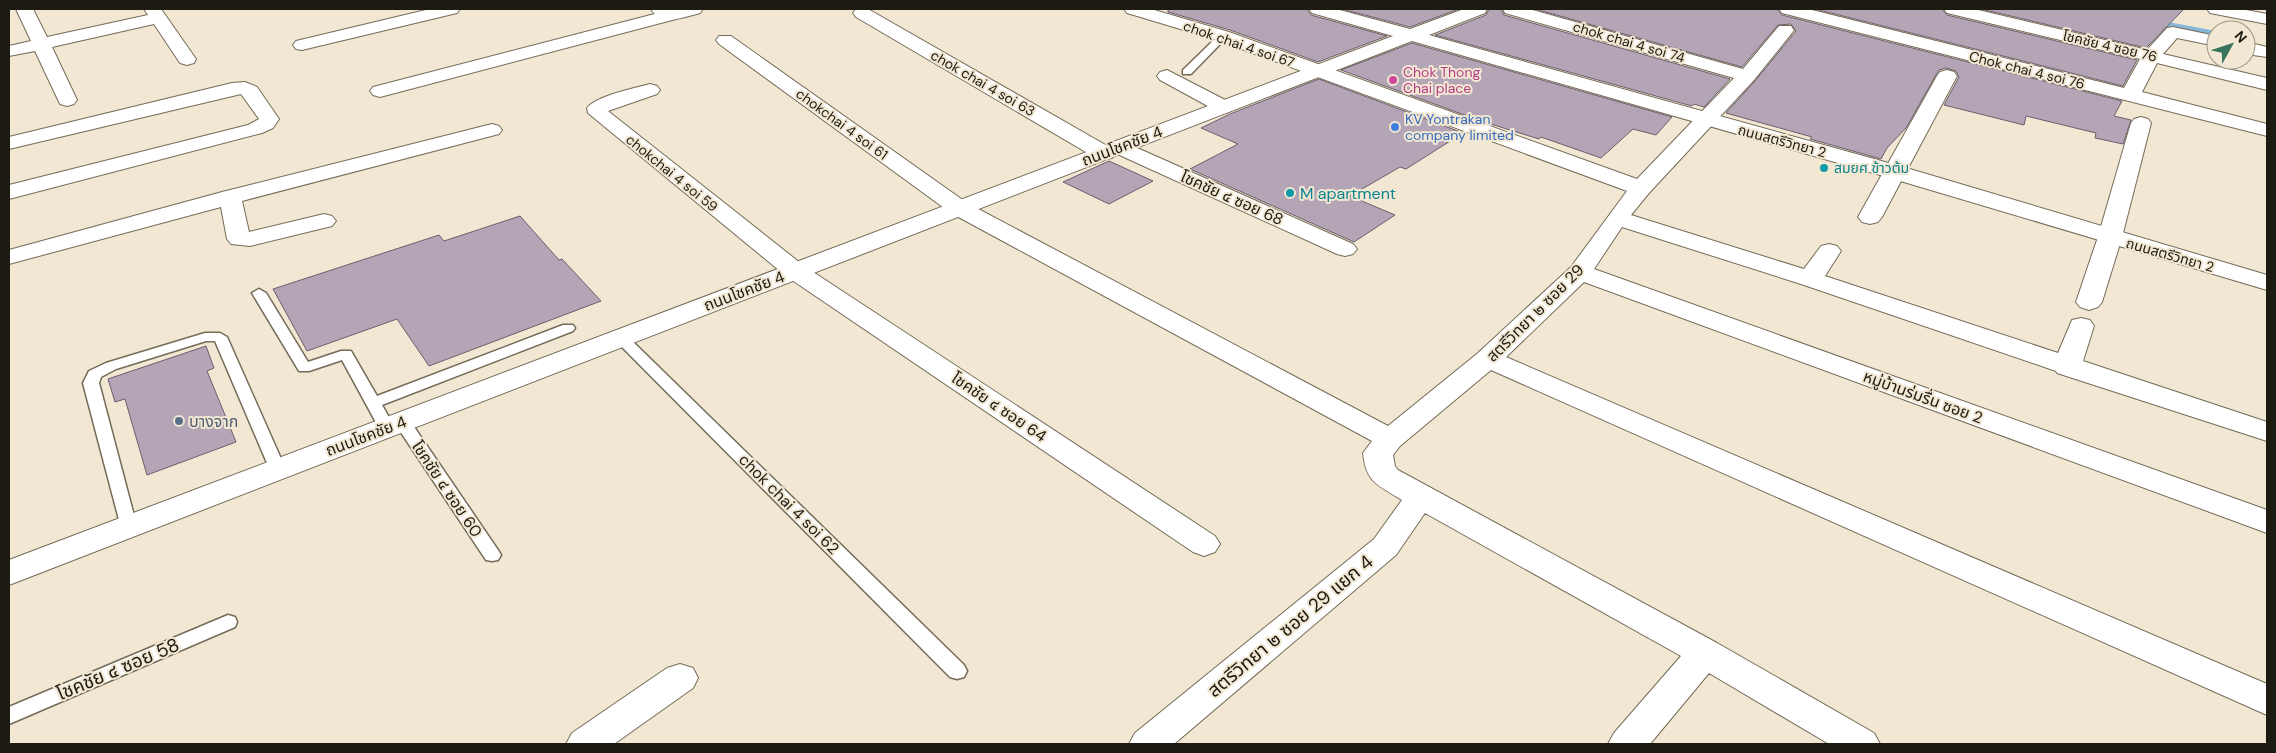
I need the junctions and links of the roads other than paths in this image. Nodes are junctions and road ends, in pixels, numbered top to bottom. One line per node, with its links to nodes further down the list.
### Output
1 (25, 9): 20 (street)
2 (451, 9): 21 (street)
3 (694, 9): 11 (street)
4 (1133, 9): 17 (street, chok chai 4 soi 67)
5 (1318, 9): 16 (street, ถนนสตรีวิทยา 2)
6 (1479, 9): 16 (street, ถนนโชคชัย 4)
7 (1511, 9): 28 (street, chok chai 4 soi 74)
8 (1788, 9): 33 (street, Chok chai 4 soi 76)
9 (1953, 9): 23 (street, โชคชัย 4 ซอย 76)
10 (2225, 10): 14 (street)
11 (664, 12): 32 (street)
12 (156, 13): 20 (street); 24 (street)
13 (862, 13): 41 (street, chok chai 4 soi 63)
14 (2267, 19)
15 (1785, 30): 28 (street, สตรีวิทยา ๒ ซอย 29)
16 (1411, 35): 25 (street, ถนนโชคชัย 4); 36 (street, ถนนสตรีวิทยา 2)
17 (1223, 36): 25 (street, chok chai 4 soi 67); 26 (lane)
18 (2206, 39): 23 (street)
19 (725, 40): 46 (street, chokchai 4 soi 61)
20 (42, 44): 22 (street); 34 (street)
21 (302, 45)
22 (9, 51)
23 (2151, 56): 30 (street, โชคชัย 4 ซอย 76); 33 (street)
24 (187, 59)
25 (1317, 71): 35 (street, ถนนโชคชัย 4); 43 (street, chok chai 4 soi 67)
26 (1187, 72)
27 (1167, 76): 35 (street)
28 (1747, 76): 36 (street, สตรีวิทยา ๒ ซอย 29)
29 (1947, 76): 42 (street)
30 (2267, 84)
31 (650, 90): 54 (street, chokchai 4 soi 59)
32 (380, 91)
33 (2130, 96): 39 (street, Chok chai 4 soi 76)
34 (67, 100)
35 (1224, 107): 41 (street, ถนนโชคชัย 4)
36 (1704, 120): 42 (street, ถนนสตรีวิทยา 2); 43 (street, สตรีวิทยา ๒ ซอย 29)
37 (2140, 123): 50 (street)
38 (492, 130): 45 (street)
39 (2267, 130)
40 (9, 143): 44 (street)
41 (1112, 150): 46 (street, ถนนโชคชัย 4); 51 (street, โชคชัย ๔ ซอย 68)
42 (1895, 172): 48 (street); 50 (street, ถนนสตรีวิทยา 2)
43 (1641, 188): 47 (street, สตรีวิทยา ๒ ซอย 29)
44 (9, 192)
45 (230, 197): 49 (street); 53 (street)
46 (959, 208): 54 (street, ถนนโชคชัย 4); 66 (street, chokchai 4 soi 61)
47 (1617, 218): 55 (street, สตรีวิทยา ๒ ซอย 29); 56 (street)
48 (1870, 218)
49 (324, 221)
50 (2110, 237): 57 (street, ถนนสตรีวิทยา 2); 62 (street)
51 (1345, 249)
52 (1829, 251): 56 (street)
53 (9, 257)
54 (795, 271): 60 (street, ถนนโชคชัย 4); 71 (street, โชคชัย ๔ ซอย 64)
55 (1580, 272): 61 (street, สตรีวิทยา ๒ ซอย 29); 69 (street, หมู่บ้านร่มรื่น ซอย 2)
56 (1810, 279): 62 (street)
57 (2267, 283)
58 (259, 293): 63 (lane, โชคชัย ๔ ซอย 60)
59 (568, 328): 63 (lane)
60 (621, 338): 64 (street, ถนนโชคชัย 4); 76 (lane, chok chai 4 soi 62)
61 (1488, 359): 66 (street, สตรีวิทยา ๒ ซอย 29); 78 (street)
62 (2067, 366): 65 (street)
63 (374, 402): 64 (lane, โชคชัย ๔ ซอย 60)
64 (394, 425): 67 (street, ถนนโชคชัย 4); 72 (lane, โชคชัย ๔ ซอย 60)
65 (2267, 432)
66 (1385, 454): 68 (street, chokchai 4 soi 61)
67 (278, 470): 70 (street, ถนนโชคชัย 4); 70 (lane)
68 (1420, 497): 75 (street, chokchai 4 soi 61); 81 (street, สตรีวิทยา ๒ ซอย 29 แยก 4)
69 (2267, 522)
70 (128, 527): 73 (street, ถนนโชคชัย 4)
71 (1204, 544)
72 (492, 555)
73 (9, 573)
74 (228, 622): 79 (lane, โชคชัย ๔ ซอย 58)
75 (1705, 653): 82 (street); 83 (street, chokchai 4 soi 61)
76 (957, 671)
77 (680, 678): 80 (street)
78 (2267, 700)
79 (9, 716)
80 (585, 744)
81 (1148, 744)
82 (1627, 744)
83 (1861, 744)

